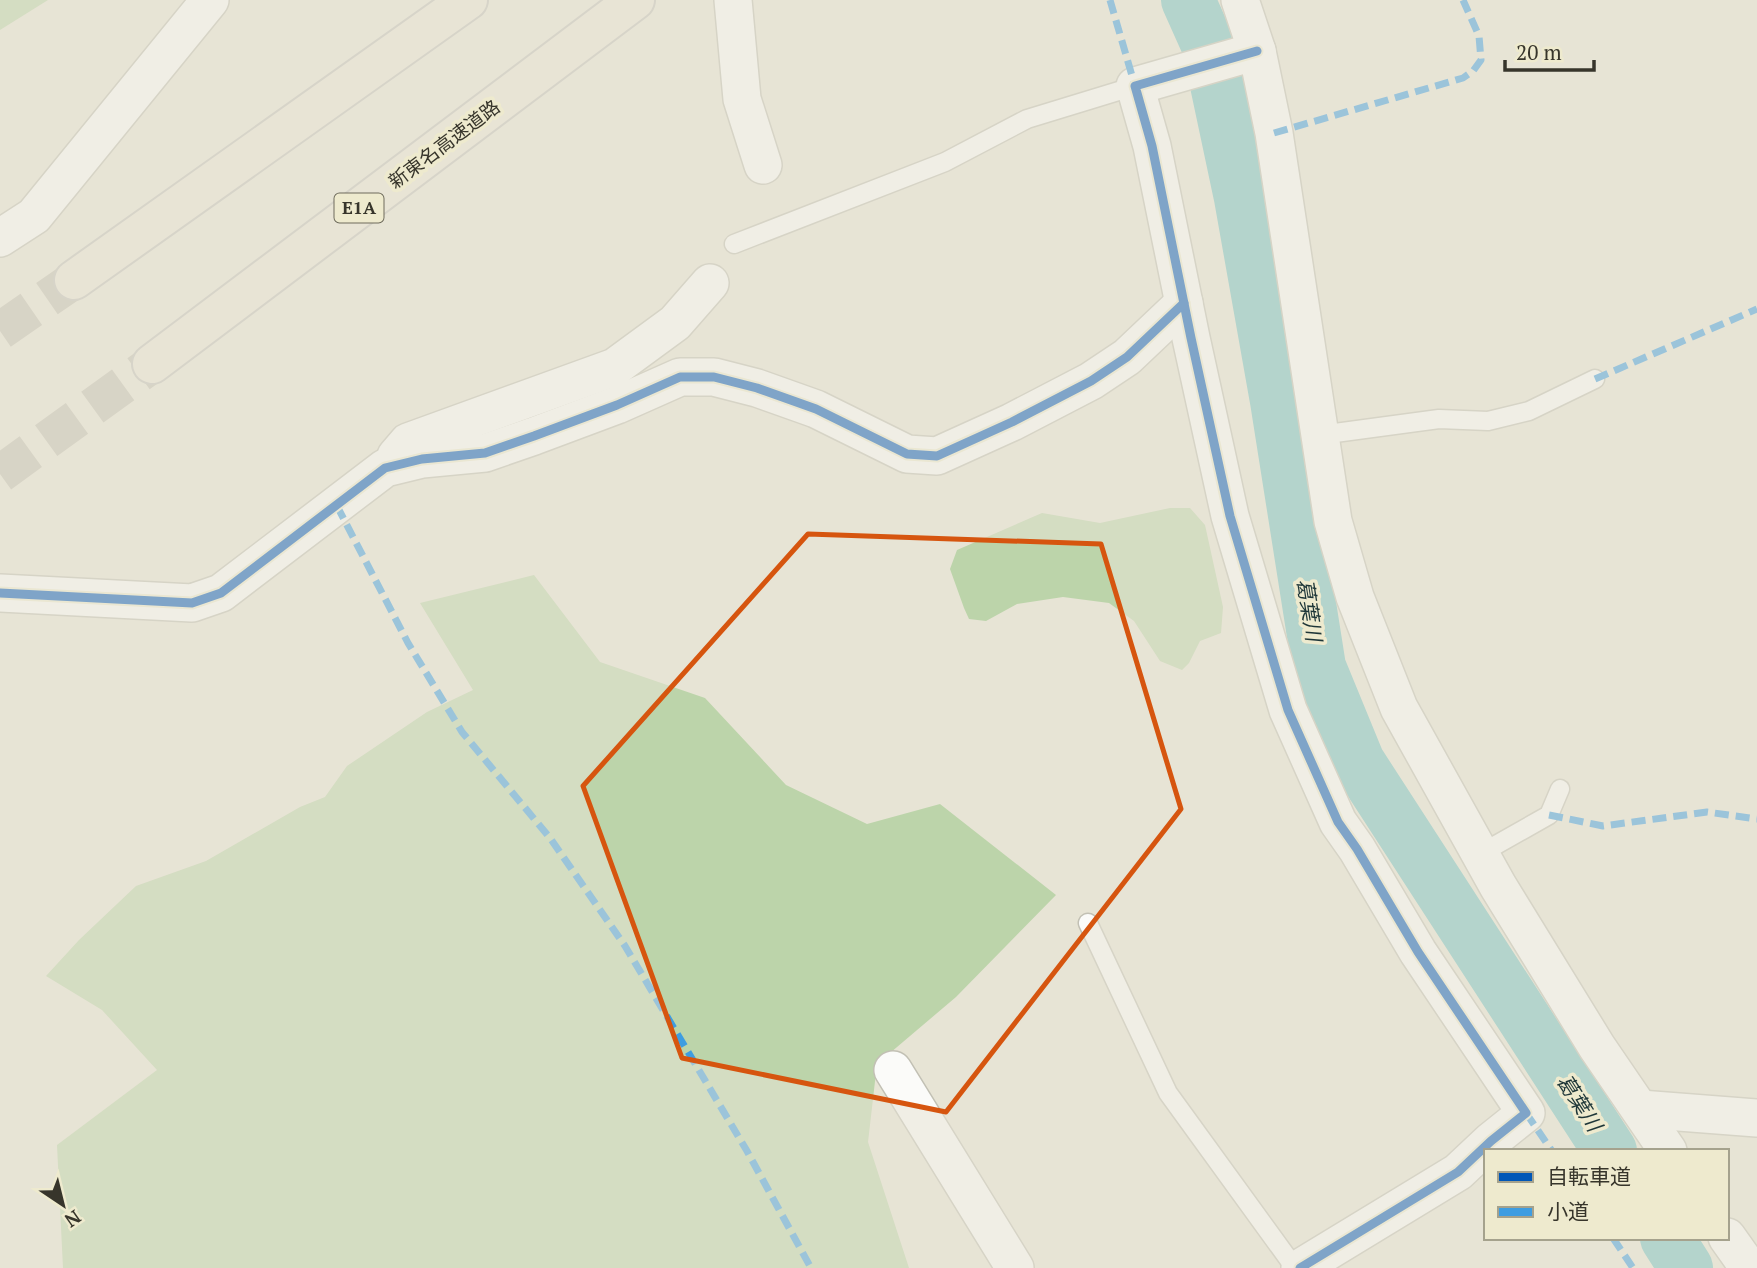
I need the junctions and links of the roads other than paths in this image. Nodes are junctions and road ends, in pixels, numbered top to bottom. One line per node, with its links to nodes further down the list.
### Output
1 (210, 0): 9 (street)
2 (468, 0): 11 (highway)
3 (635, 0): 14 (highway, 新東名高速道路 / E1A)
4 (733, 0): 8 (street)
5 (1240, 0): 6 (street)
6 (1251, 53): 7 (street); 16 (street)
7 (1140, 85): 10 (lane); 13 (street)
8 (763, 165)
9 (0, 238)
10 (734, 244)
11 (74, 280)
12 (710, 283): 17 (street)
13 (1184, 303): 17 (street); 28 (street)
14 (152, 364)
15 (1595, 379): 16 (lane)
16 (1320, 435): 20 (street)
17 (386, 468): 18 (street)
18 (0, 593)
19 (1560, 789): 20 (lane)
20 (1480, 853): 23 (street)
21 (1088, 923): 28 (lane)
22 (893, 1070): 27 (street)
23 (1640, 1109): 24 (street); 25 (street)
24 (1757, 1118)
25 (1667, 1149)
26 (1729, 1240): 29 (street)
27 (1015, 1268)
28 (1297, 1268)
29 (1749, 1268)

